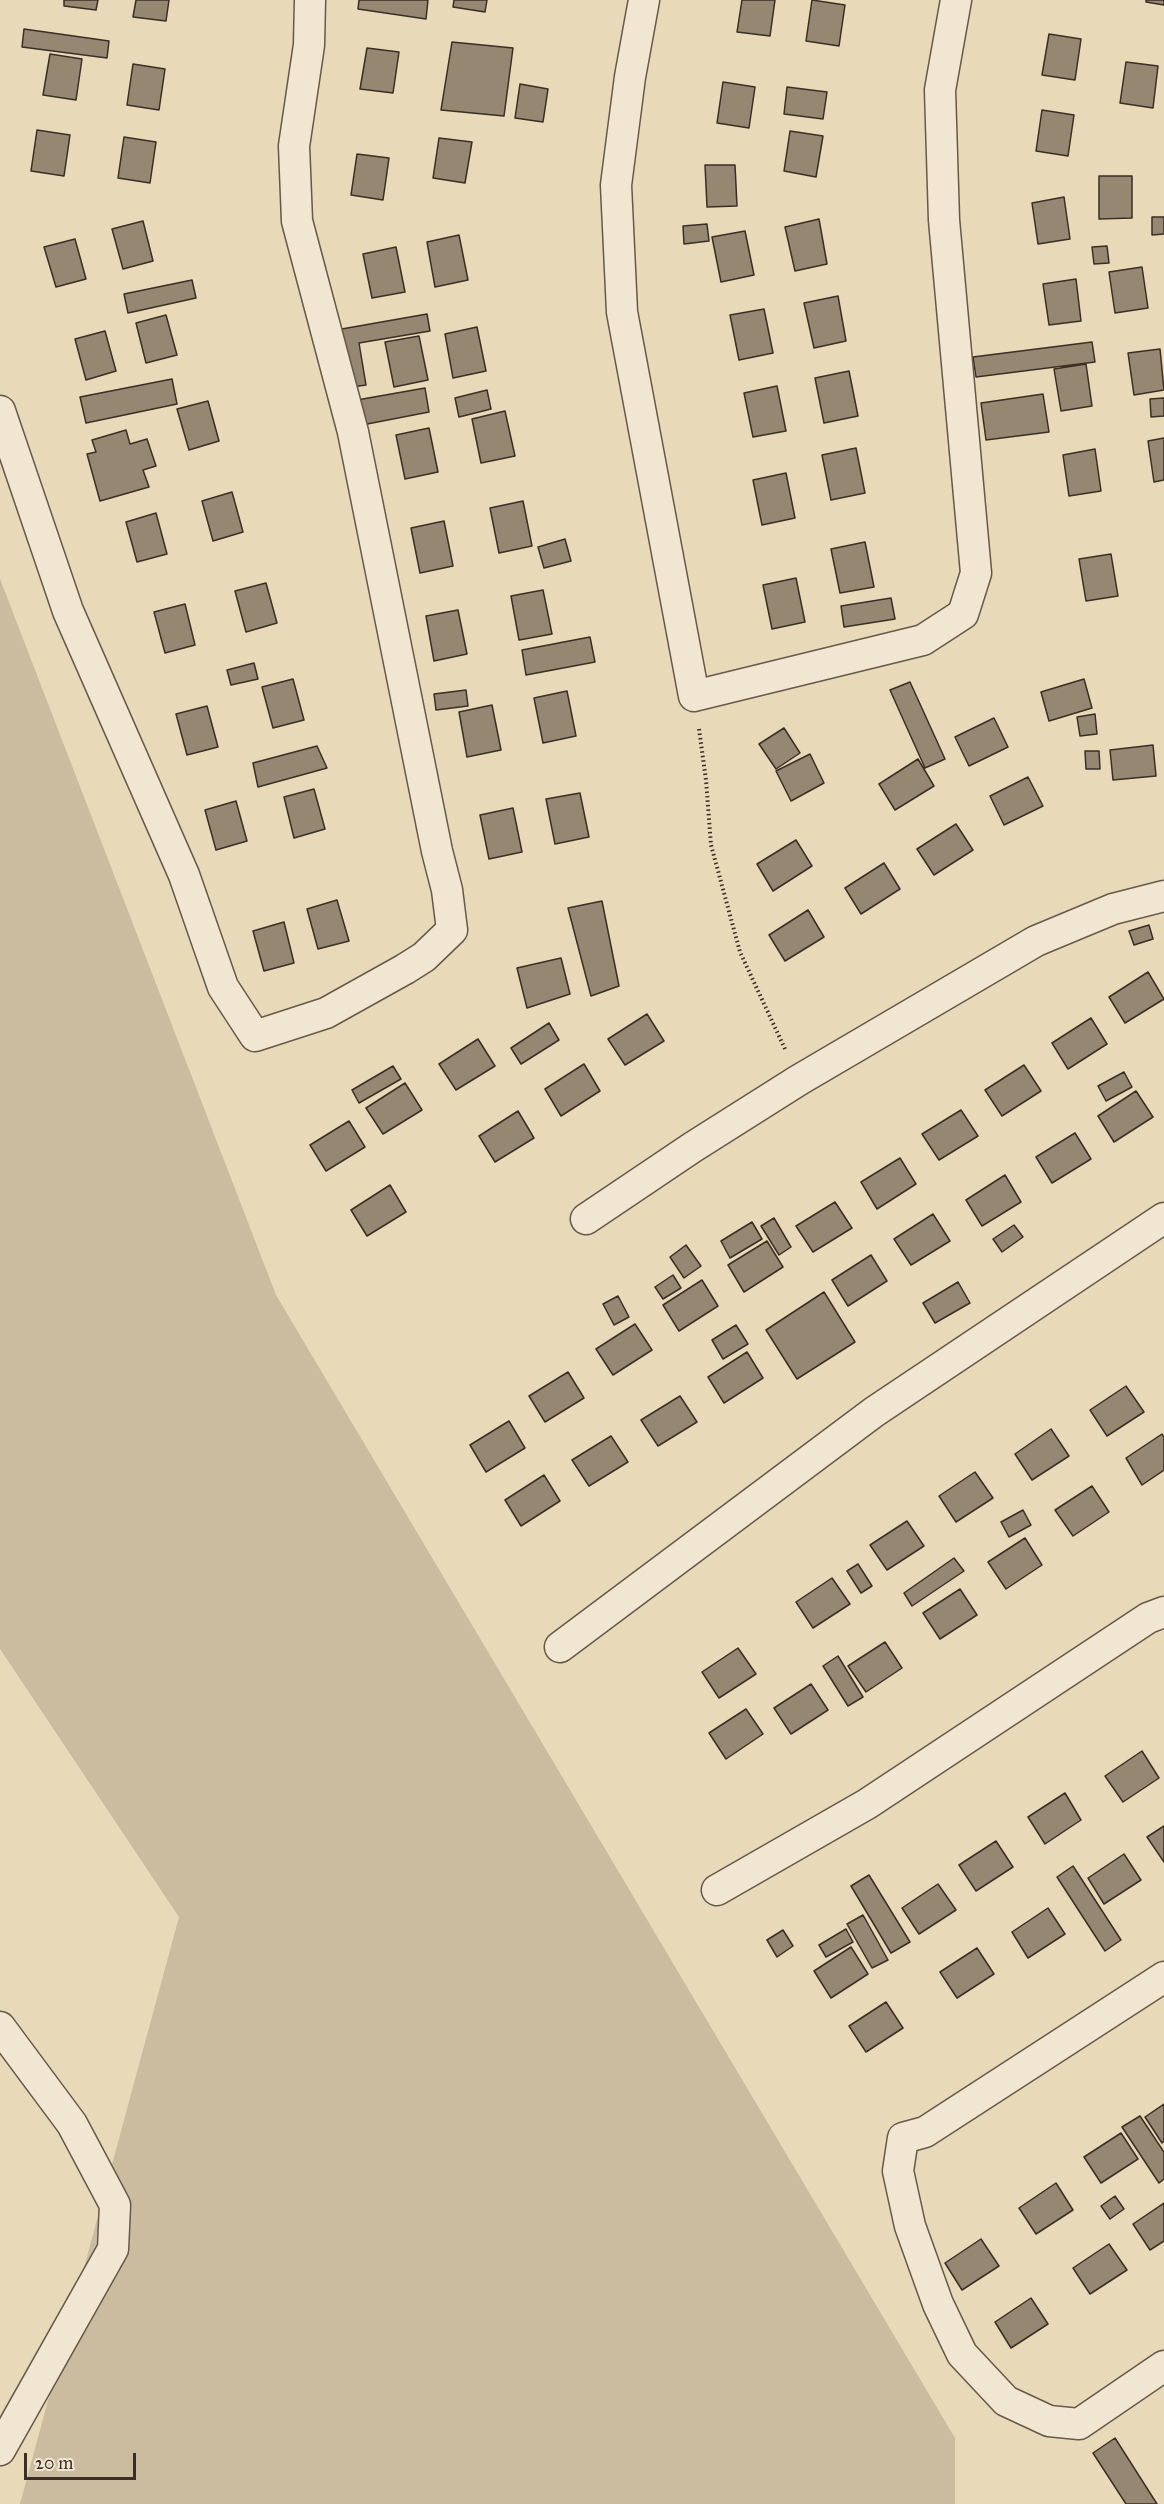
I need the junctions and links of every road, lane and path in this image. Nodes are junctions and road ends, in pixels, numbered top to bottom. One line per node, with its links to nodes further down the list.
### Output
1 (310, 0): 4 (street)
2 (644, 0): 5 (street)
3 (956, 0): 5 (street)
4 (0, 411)
5 (694, 696): 7 (path)
6 (1164, 896): 7 (street)
7 (799, 1080): 9 (street)
8 (1164, 1218): 11 (street)
9 (586, 1220)
10 (1164, 1612): 12 (street)
11 (560, 1647)
12 (717, 1890)
13 (1164, 1977): 15 (street)
14 (0, 2027): 16 (street)
15 (1164, 2366)
16 (0, 2450)

